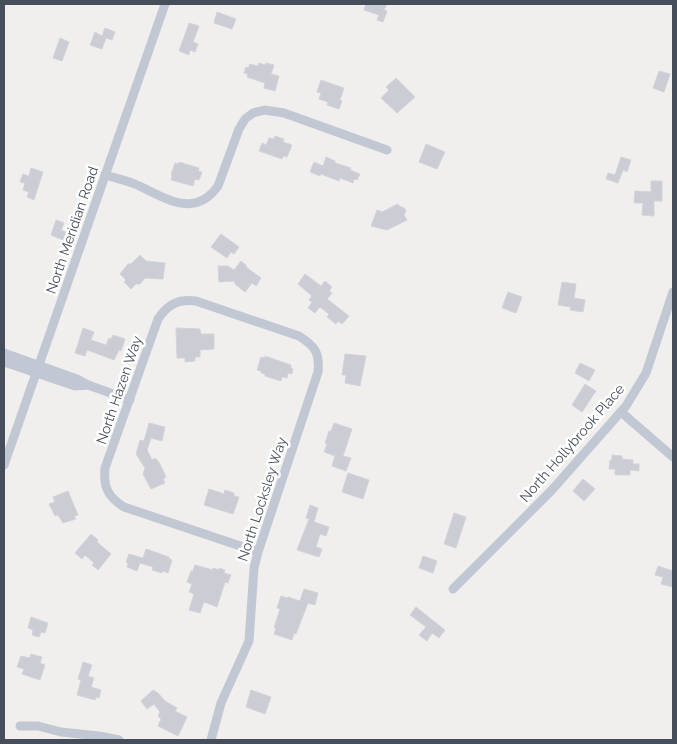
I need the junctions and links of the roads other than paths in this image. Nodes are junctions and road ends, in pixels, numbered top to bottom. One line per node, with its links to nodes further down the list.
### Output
1 (165, 4): 3 (street, North Meridian Road)
2 (387, 150): 3 (street)
3 (106, 174): 8 (street, North Meridian Road)
4 (673, 292): 10 (street, North Hollybrook Place)
5 (173, 302): 9 (street, North Hazen Way); 13 (street, North Locksley Way)
6 (4, 352): 8 (street)
7 (4, 362): 8 (street)
8 (37, 369): 9 (street); 12 (street, North Meridian Road)
9 (130, 400): 13 (street, North Hazen Way)
10 (621, 412): 11 (street); 14 (street, North Hollybrook Place)
11 (673, 457)
12 (4, 465)
13 (258, 552): 17 (street, North Locksley Way)
14 (453, 589)
15 (20, 726): 16 (street)
16 (119, 740)
17 (211, 740)

